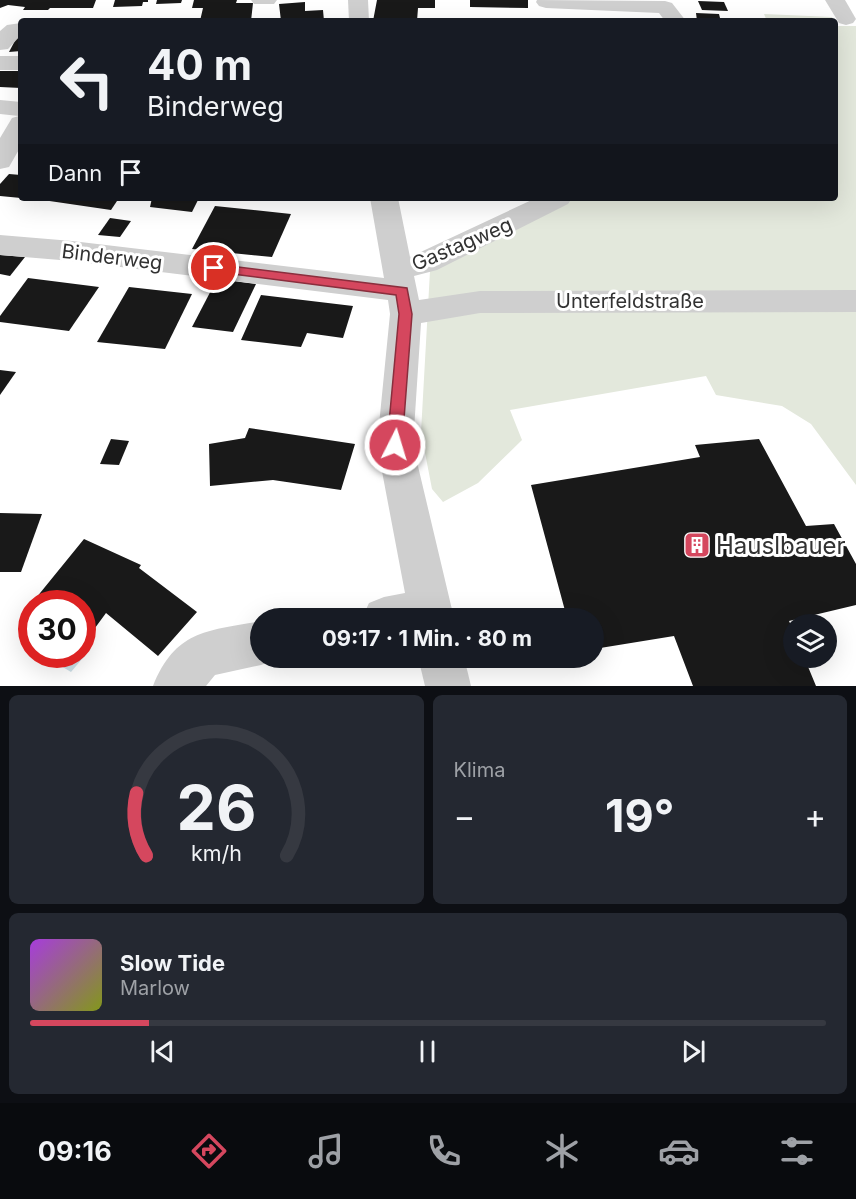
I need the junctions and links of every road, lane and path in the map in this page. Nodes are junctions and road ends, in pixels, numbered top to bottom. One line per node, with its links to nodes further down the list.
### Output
1 (261, 0): 2 (street)
2 (267, 0)
3 (358, 0): 6 (street)
4 (835, 0): 8 (street)
5 (546, 8): 7 (street)
6 (358, 18)
7 (674, 18)
8 (846, 20)
9 (18, 29): 10 (street)
10 (0, 44)
11 (0, 63): 12 (street)
12 (18, 63)
13 (0, 107): 14 (street)
14 (18, 109)
15 (18, 128): 16 (street)
16 (0, 161)
17 (385, 201): 20 (street)
18 (552, 201): 20 (street, Gastagweg)
19 (0, 245): 20 (street, Binderweg)
20 (401, 292): 21 (street, Unterfeldstraße); 22 (street)
21 (856, 301)
22 (430, 608)
23 (250, 645): 25 (street)
24 (444, 668): 26 (street)
25 (176, 686)
26 (448, 686)

